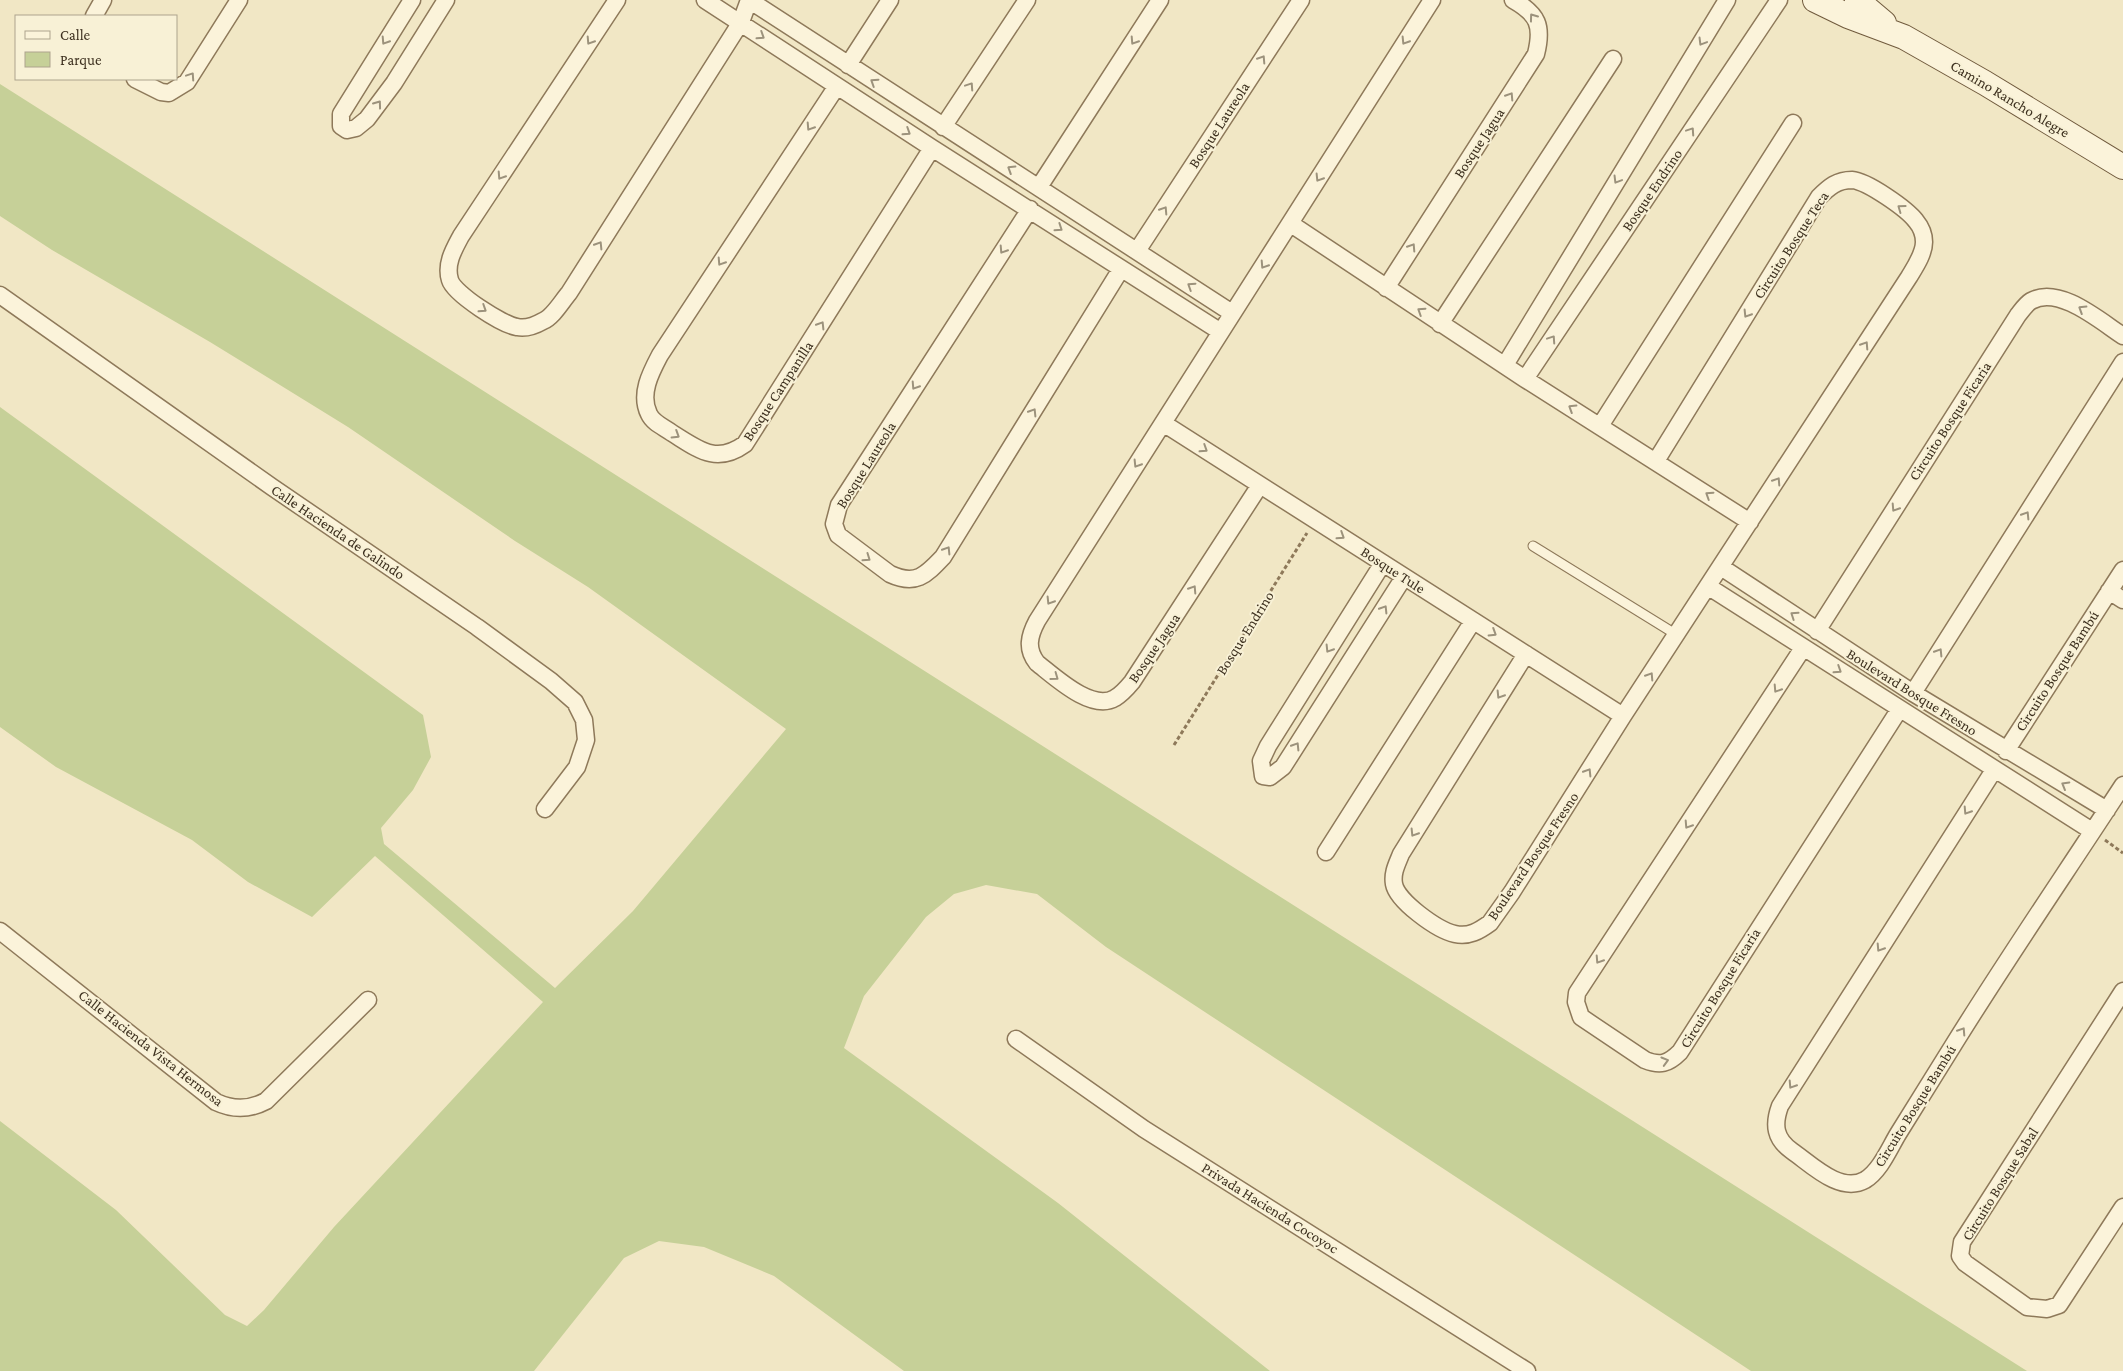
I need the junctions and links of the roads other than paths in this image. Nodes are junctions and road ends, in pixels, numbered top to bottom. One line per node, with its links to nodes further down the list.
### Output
1 (103, 0): 18 (street)
2 (239, 0): 23 (street, one-way to 2)
3 (412, 0): 4 (street, one-way to 4)
4 (446, 0)
5 (617, 0): 19 (street, one-way to 19)
6 (705, 0): 19 (street)
7 (749, 0): 19 (street); 22 (street)
8 (890, 0): 22 (street)
9 (1027, 0): 26 (street, one-way to 9)
10 (1160, 0): 29 (street, one-way to 29)
11 (1301, 0): 32 (street, Bosque Laureola, one-way to 11)
12 (1432, 0): 31 (street, one-way to 31)
13 (1513, 0): 34 (street, Bosque Jagua, one-way to 13)
14 (1728, 0): 41 (street, one-way to 41)
15 (1780, 0): 42 (street, Bosque Endrino, one-way to 15)
16 (1815, 0): 20 (street)
17 (1857, 0): 20 (street)
18 (95, 15)
19 (741, 22): 24 (street, one-way to 24)
20 (1895, 32): 28 (street, Camino Rancho Alegre)
21 (1613, 59): 37 (street)
22 (848, 65): 26 (street, one-way to 22)
23 (137, 80)
24 (837, 86): 27 (street, one-way to 27); 27 (street, Bosque Campanilla, one-way to 27)
25 (1793, 123): 44 (street)
26 (943, 127): 29 (street, one-way to 26)
27 (932, 148): 30 (street)
28 (2123, 167)
29 (1039, 187): 32 (street)
30 (1030, 209): 33 (street, one-way to 33); 33 (street, Bosque Laureola, one-way to 33)
31 (1291, 224): 34 (street); 36 (street, one-way to 36)
32 (1137, 251): 36 (street, one-way to 32)
33 (1121, 269): 38 (street)
34 (1386, 288): 37 (street, one-way to 34)
35 (0, 295): 67 (street, Calle Hacienda de Galindo)
36 (1232, 312): 38 (street)
37 (1440, 324): 41 (street)
38 (1221, 332): 43 (street)
39 (2123, 336): 57 (street, Circuito Bosque Ficaria, one-way to 57)
40 (2123, 362): 61 (street, one-way to 40)
41 (1505, 365): 42 (street)
42 (1524, 379): 44 (street, one-way to 42)
43 (1163, 423): 46 (street, Bosque Tule, one-way to 46); 46 (street, Bosque Jagua, one-way to 46)
44 (1600, 426): 45 (street)
45 (1656, 461): 47 (street, one-way to 45); 47 (street, Circuito Bosque Teca, one-way to 45)
46 (1260, 485): 49 (street, Bosque Tule, one-way to 49)
47 (1750, 522): 50 (street)
48 (1533, 546): 58 (lane)
49 (1383, 563): 52 (street, Bosque Tule); 52 (street, one-way to 52)
50 (1721, 567): 53 (street); 57 (street, Boulevard Bosque Fresno, one-way to 50)
51 (2123, 570): 54 (street, Circuito Bosque Bambú)
52 (1404, 577): 56 (street, Bosque Tule)
53 (1708, 587): 58 (street); 59 (street, Boulevard Bosque Fresno)
54 (2109, 591): 55 (street); 64 (street, Circuito Bosque Bambú)
55 (2123, 600)
56 (1473, 621): 60 (street, Bosque Tule, one-way to 60); 70 (street)
57 (1817, 631): 61 (street, Boulevard Bosque Fresno)
58 (1677, 635): 63 (street, one-way to 58)
59 (1803, 648): 62 (street, Boulevard Bosque Fresno, one-way to 62); 62 (street, Circuito Bosque Ficaria, one-way to 62)
60 (1526, 654): 63 (street, Bosque Tule); 63 (street, Boulevard Bosque Fresno, one-way to 63)
61 (1913, 693): 64 (street, Boulevard Bosque Fresno)
62 (1899, 710): 65 (street, Boulevard Bosque Fresno)
63 (1623, 716)
64 (2006, 751): 68 (street, Boulevard Bosque Fresno, one-way to 64)
65 (1994, 770): 69 (street, Boulevard Bosque Fresno); 69 (street, Circuito Bosque Bambú, one-way to 69)
66 (2123, 785): 68 (street, Circuito Bosque Bambú)
67 (545, 809)
68 (2107, 810): 69 (street, Circuito Bosque Bambú)
69 (2092, 831)
70 (1326, 852)
71 (0, 931): 73 (street, Calle Hacienda Vista Hermosa)
72 (2123, 991): 75 (street, Circuito Bosque Sabal)
73 (368, 1000)
74 (1016, 1038): 76 (street, Privada Hacienda Cocoyoc)
75 (2123, 1207)
76 (1527, 1371)

